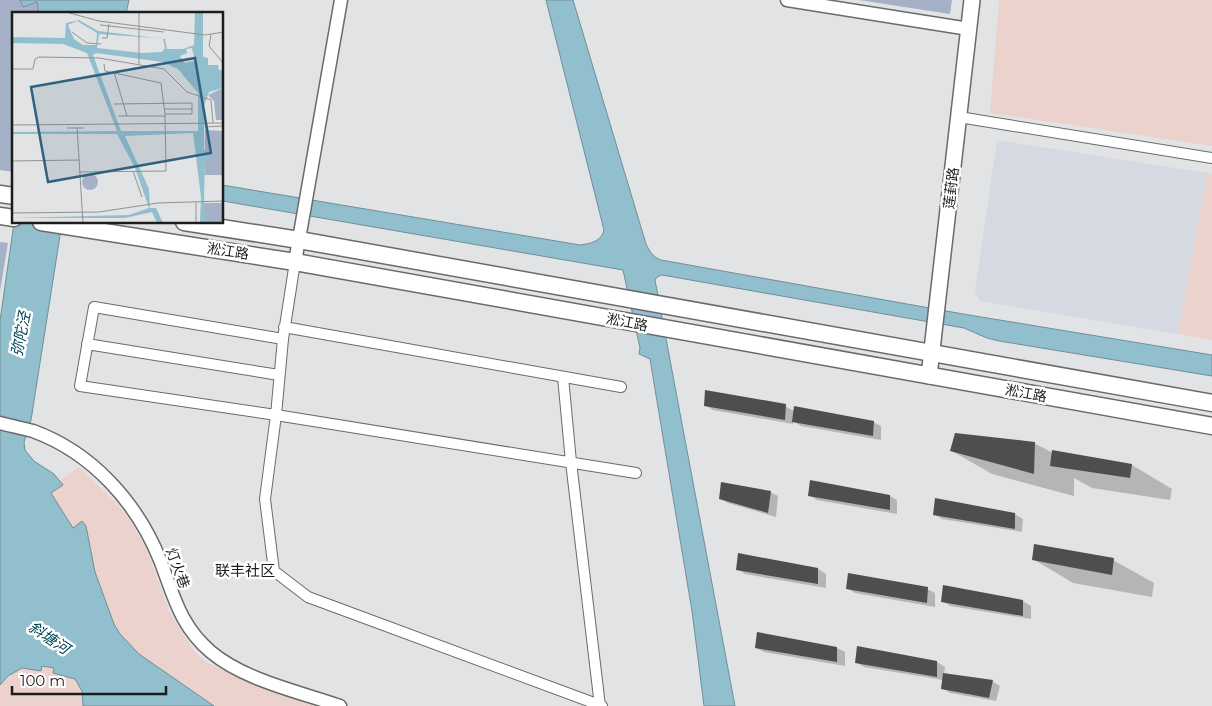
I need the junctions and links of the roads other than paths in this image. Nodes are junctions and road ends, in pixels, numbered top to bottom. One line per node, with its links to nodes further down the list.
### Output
1 (341, 0): 9 (street)
2 (788, 0): 4 (street)
3 (972, 0): 4 (main road, 莲葑路)
4 (969, 29): 5 (main road, 莲葑路)
5 (959, 117): 6 (street); 14 (main road, 莲葑路)
6 (1212, 158)
7 (52, 224): 10 (main road, 淞江路)
8 (197, 224): 9 (main road, 淞江路)
9 (299, 240): 10 (street); 14 (main road, 淞江路)
10 (295, 262): 11 (street); 16 (main road, 淞江路)
11 (284, 327): 12 (street); 17 (street)
12 (283, 339): 13 (street); 15 (street)
13 (87, 344): 15 (street); 20 (street)
14 (932, 354): 16 (main road, 莲葑路); 19 (main road, 淞江路)
15 (279, 375): 20 (street)
16 (929, 376): 22 (main road, 淞江路)
17 (563, 377): 18 (street); 23 (street)
18 (622, 387)
19 (1212, 403)
20 (276, 415): 23 (street); 26 (street)
21 (0, 423): 25 (street, 灯火巷)
22 (1212, 426)
23 (570, 462): 24 (street); 26 (street)
24 (636, 473)
25 (340, 706)
26 (601, 706)

